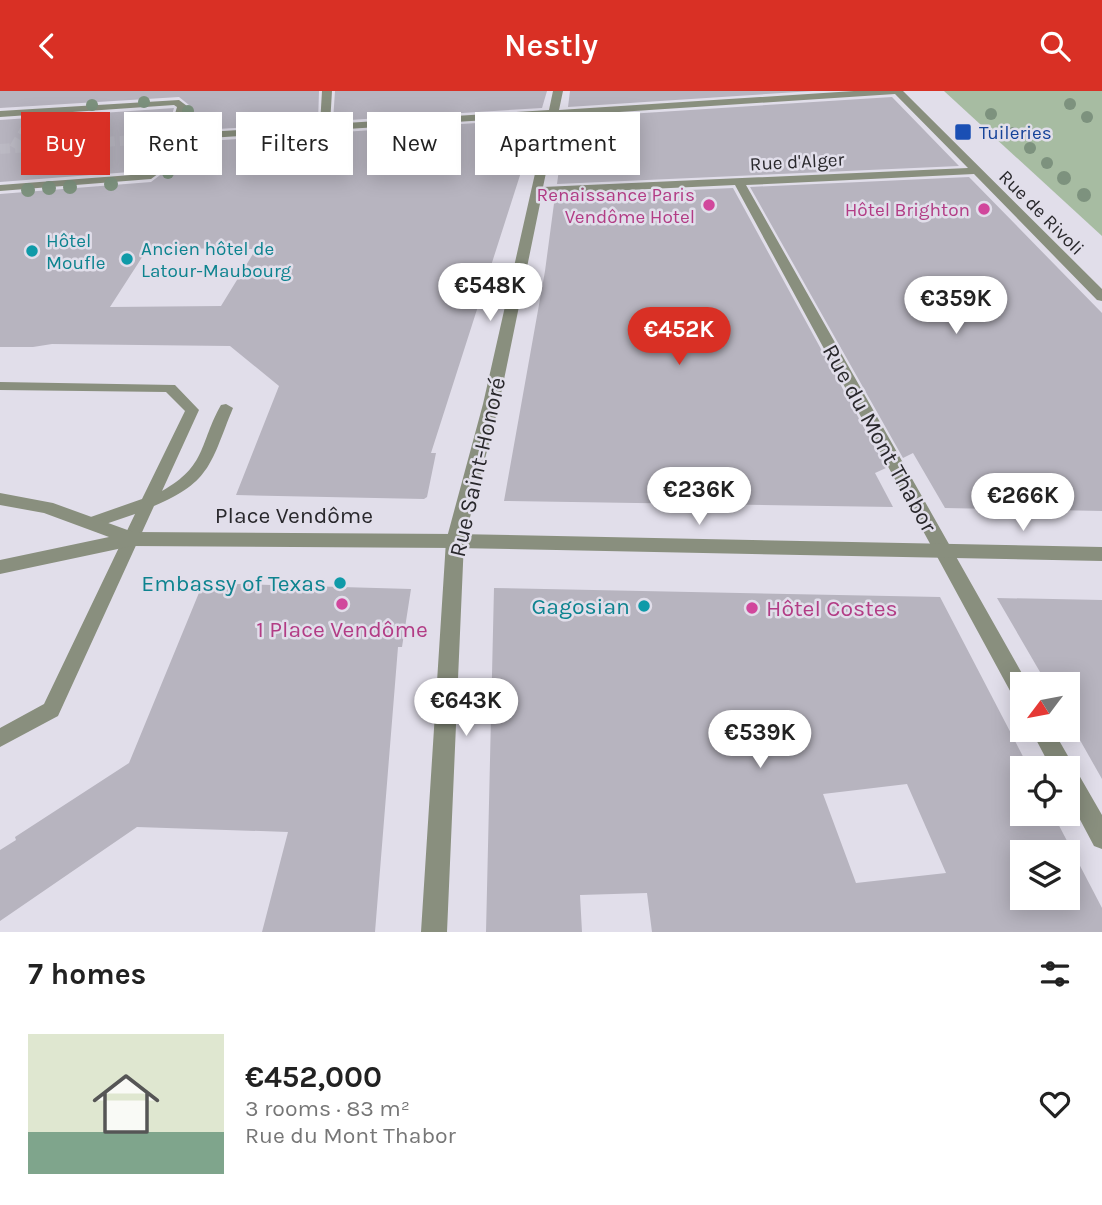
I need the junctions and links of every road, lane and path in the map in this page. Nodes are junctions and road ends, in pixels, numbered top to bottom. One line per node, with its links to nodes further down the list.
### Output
1 (327, 91): 5 (street)
2 (558, 91): 6 (street, Rue Saint-Honoré)
3 (897, 91): 7 (street); 11 (street, Rue de Rivoli)
4 (180, 112): 8 (street)
5 (326, 112)
6 (553, 112)
7 (569, 112)
8 (0, 114)
9 (475, 118): 10 (street)
10 (353, 125)
11 (976, 171): 14 (street, Rue d'Alger); 17 (street, Rue de Rivoli)
12 (151, 175): 15 (street)
13 (539, 175): 16 (street, Rue Saint-Honoré)
14 (738, 181): 16 (street, Rue d'Alger); 25 (street, Rue du Mont Thabor)
15 (0, 188)
16 (535, 191): 24 (street, Rue Saint-Honoré)
17 (1102, 297)
18 (0, 386): 21 (lane)
19 (226, 408): 21 (lane)
20 (0, 499): 22 (street, Place Vendôme)
21 (149, 502): 22 (lane); 23 (lane)
22 (91, 523): 23 (street, Place Vendôme)
23 (132, 539): 24 (street, Place Vendôme); 27 (street, Place Vendôme); 29 (lane)
24 (455, 541): 25 (street, Place Vendôme); 32 (street, Rue Saint-Honoré)
25 (943, 551): 26 (street, Place Vendôme); 28 (street, Rue du Mont Thabor)
26 (1102, 554)
27 (0, 567)
28 (1010, 672)
29 (0, 738)
30 (1080, 798): 31 (street)
31 (1102, 838)
32 (434, 932)

